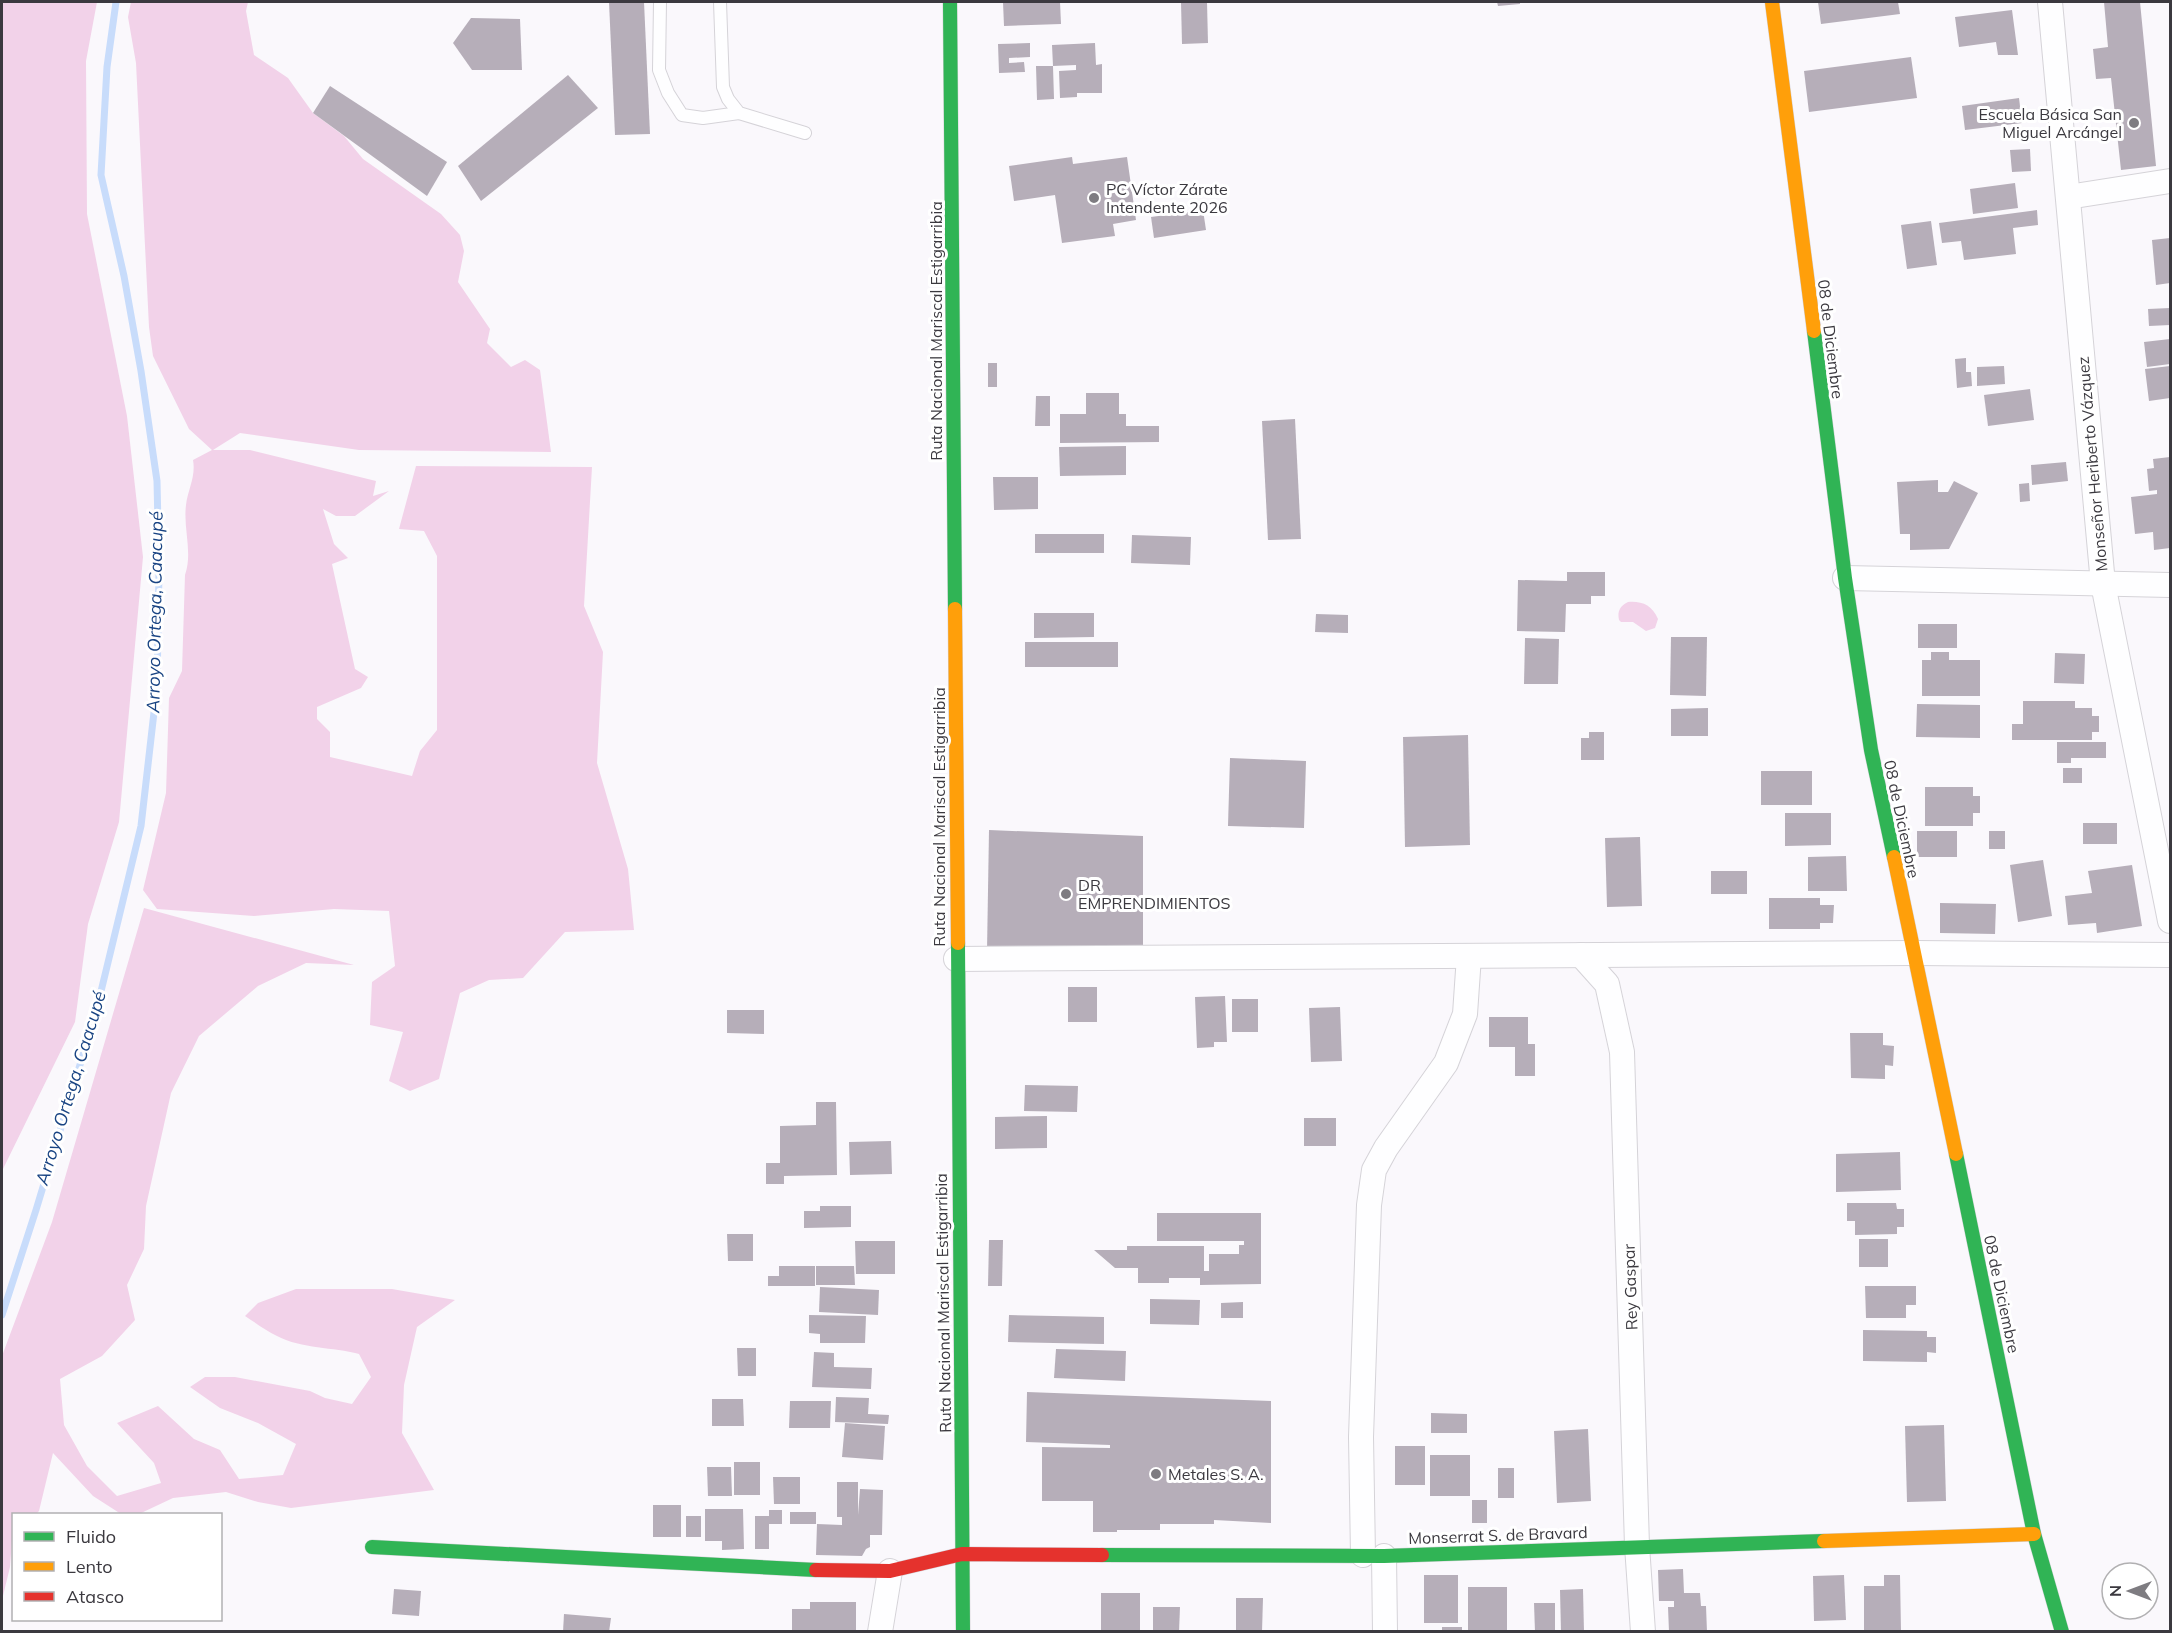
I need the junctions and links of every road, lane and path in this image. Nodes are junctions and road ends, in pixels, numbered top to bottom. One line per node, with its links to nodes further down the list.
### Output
1 (660, 2): 6 (lane)
2 (720, 2): 6 (lane)
3 (950, 2): 18 (street, Ruta Nacional Mariscal Estigarribia)
4 (1772, 2): 10 (street, 08 de Diciembre)
5 (2050, 2): 9 (street, Monseñor Heriberto Vázquez)
6 (739, 113): 7 (lane)
7 (805, 133)
8 (2170, 181): 9 (street)
9 (2068, 197): 11 (street, Monseñor Heriberto Vázquez)
10 (1845, 578): 11 (street); 14 (street, 08 de Diciembre)
11 (2103, 584): 12 (street); 13 (street, Monseñor Heriberto Vázquez)
12 (2170, 585)
13 (2170, 921)
14 (1915, 953): 15 (street); 16 (street); 19 (street, 08 de Diciembre)
15 (1581, 955): 17 (street); 20 (street, Rey Gaspar)
16 (2170, 955)
17 (1469, 956): 18 (street); 23 (street)
18 (956, 959): 22 (street, Ruta Nacional Mariscal Estigarribia)
19 (2034, 1533): 20 (street, Monserrat S. de Bravard); 29 (street, 08 de Diciembre)
20 (1637, 1546): 23 (street, Monserrat S. de Bravard); 28 (street, Rey Gaspar)
21 (372, 1547): 24 (street, Monserrat S. de Bravard)
22 (962, 1554): 23 (street, Monserrat S. de Bravard); 24 (street, Monserrat S. de Bravard); 26 (street, Ruta Nacional Mariscal Estigarribia)
23 (1373, 1556): 27 (street)
24 (890, 1571): 25 (street)
25 (880, 1632)
26 (963, 1632)
27 (1385, 1632)
28 (1644, 1632)
29 (2062, 1632)

